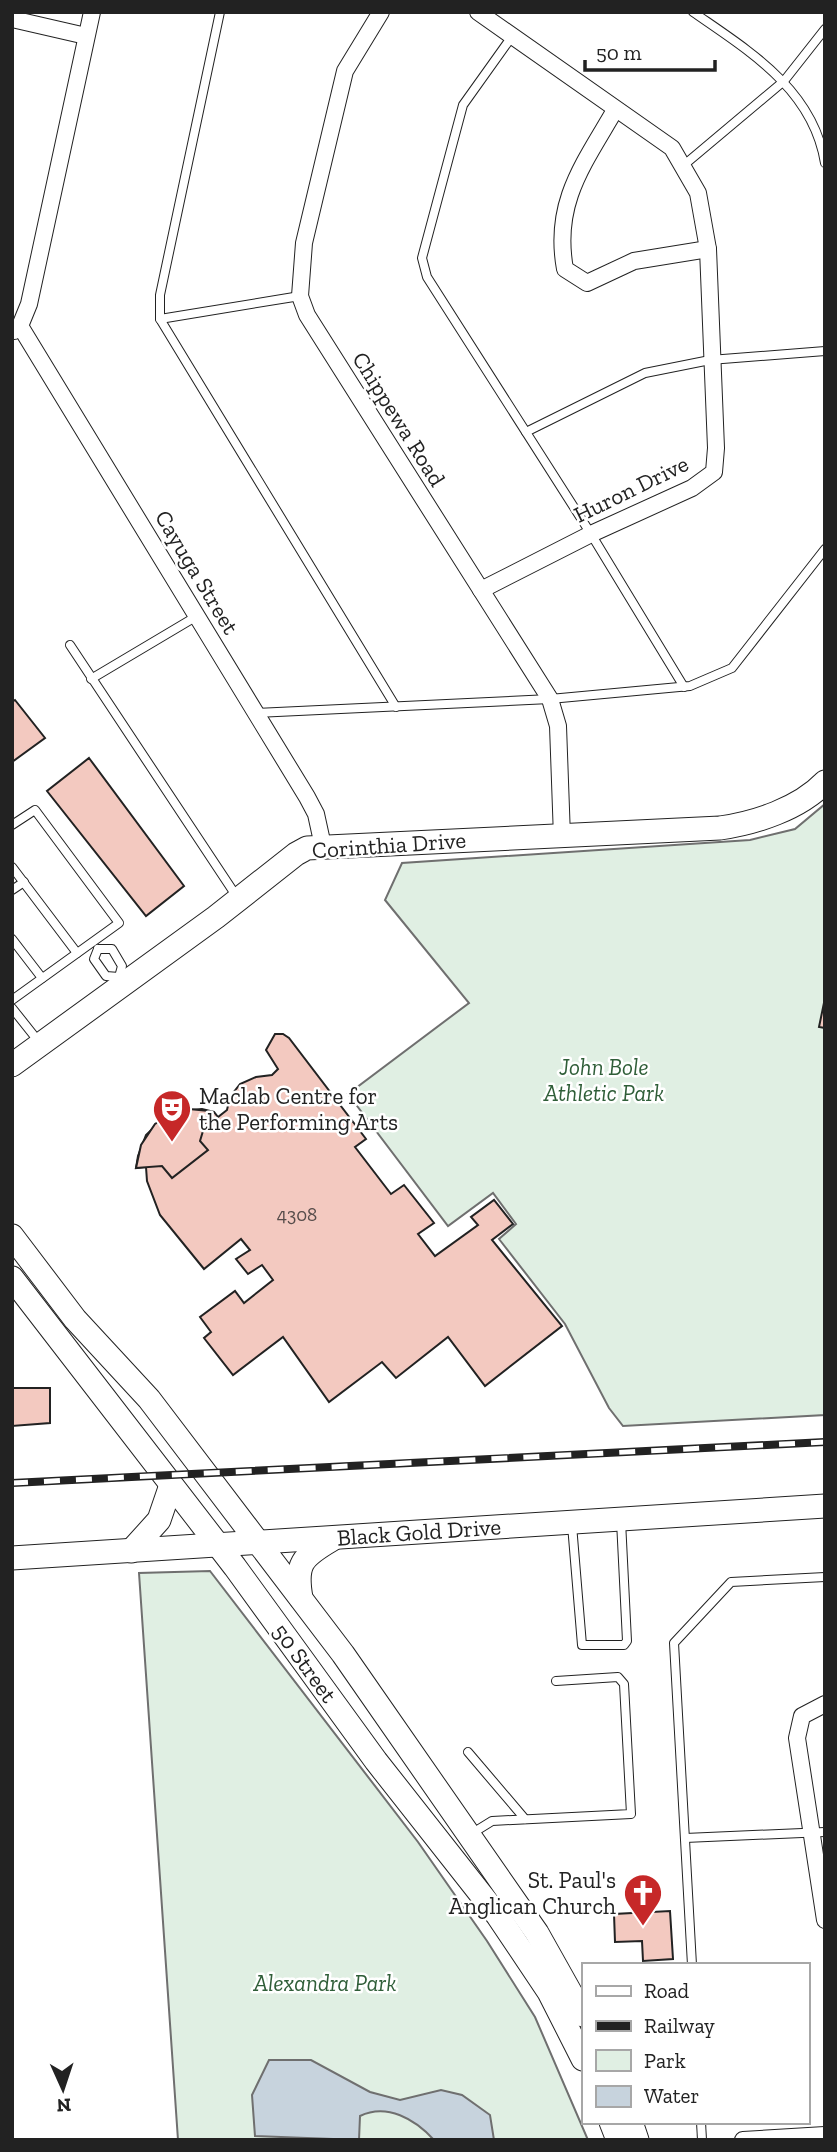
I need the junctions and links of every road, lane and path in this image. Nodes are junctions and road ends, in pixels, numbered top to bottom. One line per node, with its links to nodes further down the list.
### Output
1 (92, 12): 9 (street)
2 (220, 12): 16 (lane)
3 (382, 12): 15 (street, Chippewa Road)
4 (478, 12): 8 (street, Huron Drive)
5 (693, 12): 10 (lane)
6 (12, 19): 9 (street)
7 (825, 29): 10 (lane)
8 (513, 35): 11 (street, Huron Drive); 20 (lane)
9 (86, 36): 17 (street)
10 (784, 81): 12 (lane); 13 (lane)
11 (615, 110): 13 (street, Huron Drive); 14 (street)
12 (825, 163)
13 (684, 165): 14 (street, Huron Drive)
14 (708, 249): 19 (street, Huron Drive)
15 (300, 296): 16 (lane); 23 (street, Chippewa Road)
16 (160, 318): 29 (lane)
17 (16, 329): 24 (street, Cayuga Street)
18 (825, 351): 19 (lane)
19 (710, 360): 20 (lane); 21 (street, Huron Drive)
20 (526, 432): 21 (lane)
21 (591, 534): 23 (street, Huron Drive); 27 (lane)
22 (825, 549): 27 (lane)
23 (481, 590): 28 (street, Chippewa Road)
24 (197, 616): 26 (lane); 30 (street, Cayuga Street)
25 (70, 645): 26 (lane)
26 (91, 679): 38 (lane)
27 (684, 687): 28 (lane)
28 (550, 699): 29 (lane); 33 (street, Chippewa Road)
29 (396, 707): 30 (lane)
30 (256, 713): 34 (street, Cayuga Street)
31 (825, 782): 33 (main road, Corinthia Drive)
32 (12, 825): 40 (lane)
33 (562, 837): 34 (main road, Corinthia Drive)
34 (323, 846): 38 (main road, Corinthia Drive)
35 (12, 867): 36 (lane)
36 (23, 882): 37 (lane); 41 (lane)
37 (12, 890)
38 (239, 899): 43 (main road, Corinthia Drive)
39 (12, 939): 42 (lane)
40 (95, 946): 41 (lane); 43 (lane); 43 (lane)
41 (77, 953): 42 (lane)
42 (42, 978): 44 (lane)
43 (122, 981): 46 (main road, Corinthia Drive)
44 (12, 1000)
45 (12, 1008): 46 (lane)
46 (41, 1044): 47 (main road, Corinthia Drive)
47 (12, 1065)
48 (12, 1236): 55 (main road, 50 Street)
49 (12, 1278): 50 (main road, 50 Street)
50 (171, 1485): 56 (main road, 50 Street); 57 (main road)
51 (825, 1506): 52 (main road, Black Gold Drive)
52 (621, 1518): 53 (main road, Black Gold Drive); 53 (lane)
53 (571, 1522): 54 (main road, Black Gold Drive)
54 (333, 1538): 55 (main road, Black Gold Drive); 60 (main road)
55 (260, 1542): 56 (main road, Black Gold Drive); 60 (main road, 50 Street)
56 (218, 1546): 57 (main road, Black Gold Drive); 71 (main road, 50 Street)
57 (131, 1551): 58 (main road, Black Gold Drive)
58 (12, 1558)
59 (825, 1577): 67 (lane)
60 (301, 1598): 66 (main road, 50 Street)
61 (556, 1681): 64 (lane)
62 (818, 1706): 65 (street)
63 (468, 1752): 64 (lane)
64 (525, 1819): 66 (lane)
65 (818, 1833): 67 (lane); 68 (street)
66 (469, 1835): 70 (main road, 50 Street)
67 (685, 1838): 69 (lane)
68 (825, 1920)
69 (692, 1963)
70 (582, 2013)
71 (582, 2057)
72 (825, 2135): 73 (street)
73 (788, 2138): 74 (street)
74 (743, 2140)

